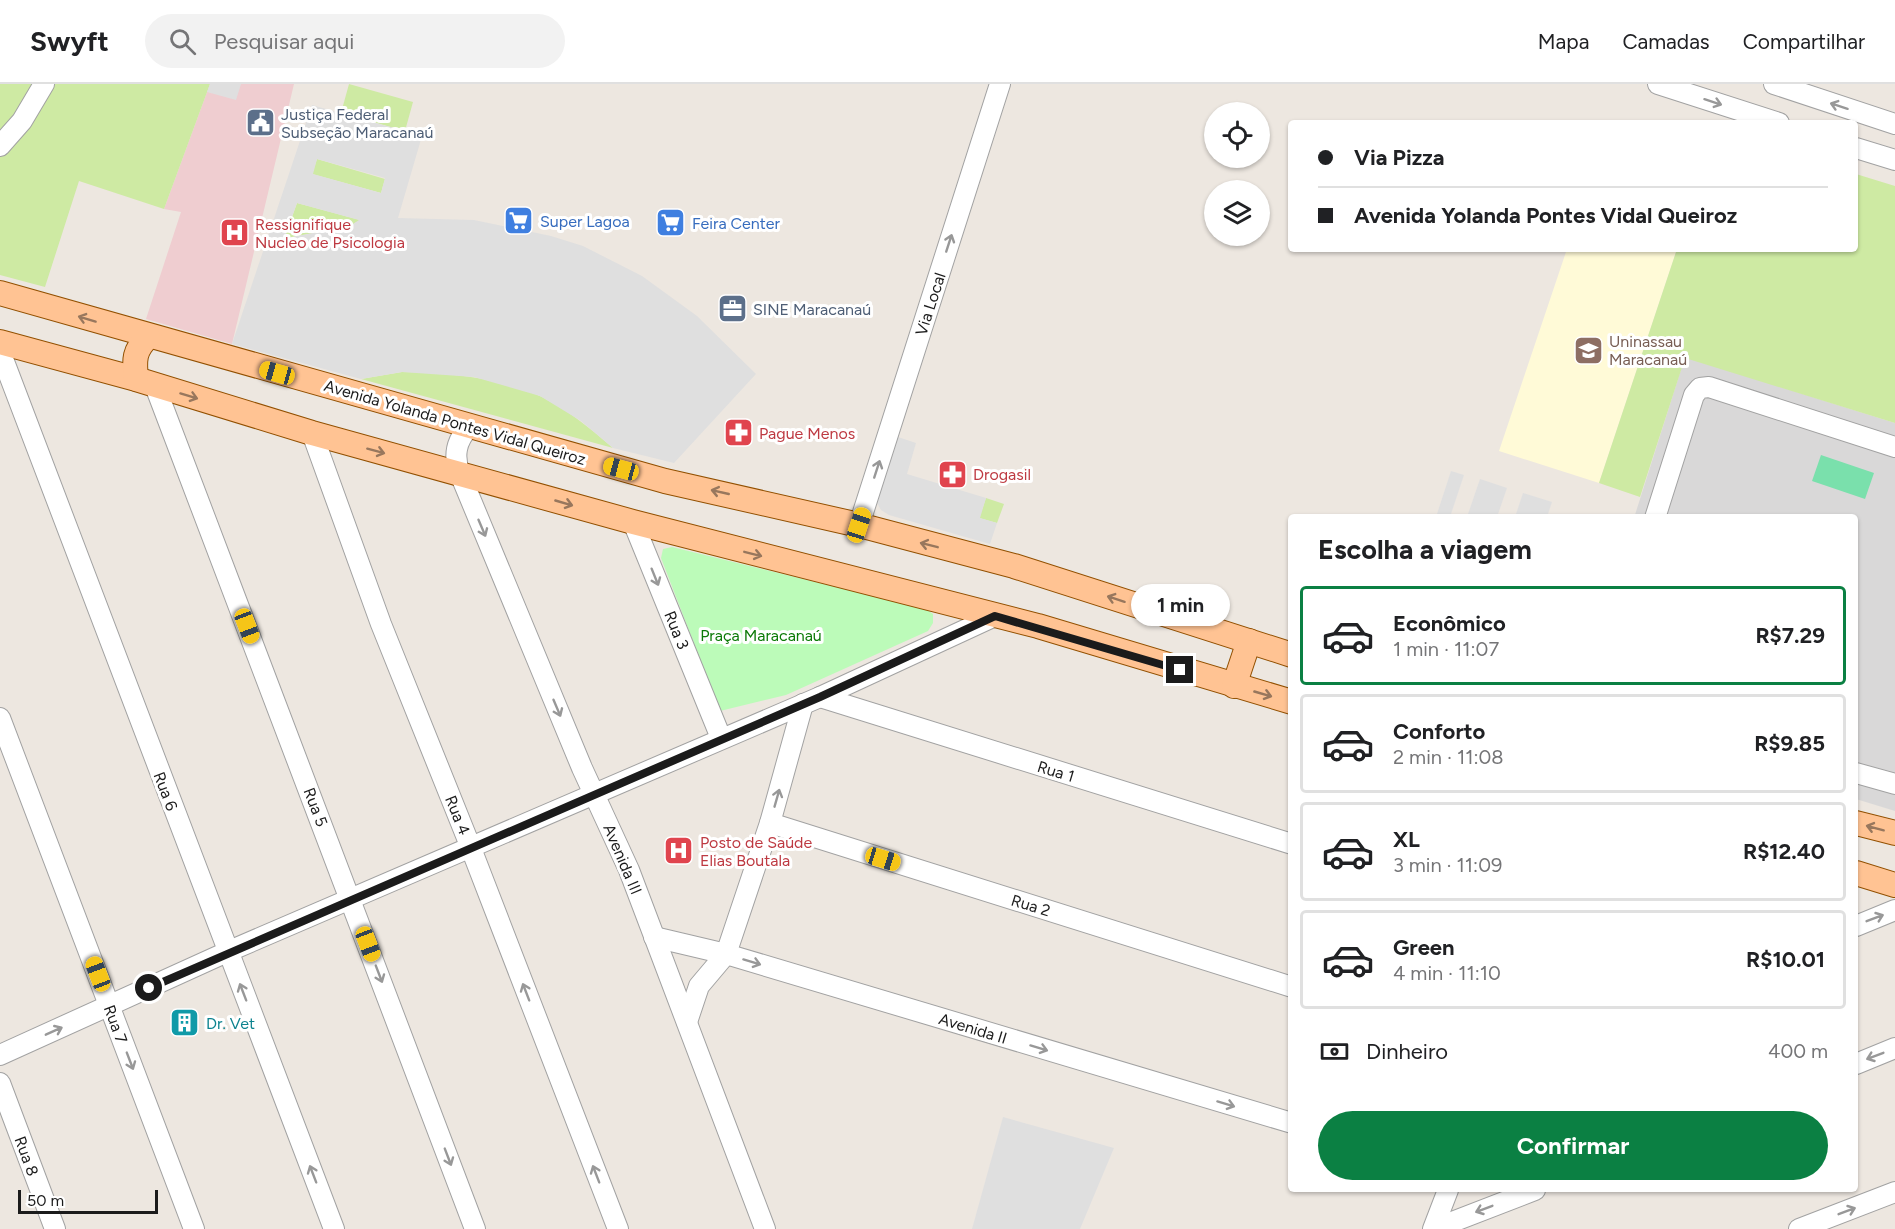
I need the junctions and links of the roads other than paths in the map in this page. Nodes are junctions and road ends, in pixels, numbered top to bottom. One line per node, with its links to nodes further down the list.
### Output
1 (44, 84): 7 (street)
2 (1000, 84): 22 (street, Via Local, one-way to 2)
3 (1658, 84): 5 (street, one-way to 5)
4 (1774, 84): 6 (street, one-way to 4)
5 (1770, 120)
6 (1895, 124)
7 (0, 146)
8 (1858, 148): 9 (street)
9 (1895, 160)
10 (0, 293): 11 (main road, Avenida Yolanda Pontes Vidal Queiroz, one-way to 10)
11 (124, 330): 12 (main road, Avenida Yolanda Pontes Vidal Queiroz); 15 (main road)
12 (148, 337): 15 (main road); 16 (main road, Avenida Yolanda Pontes Vidal Queiroz)
13 (0, 342): 15 (main road)
14 (0, 351): 45 (street, Rua 6)
15 (135, 379): 17 (main road, one-way to 17); 41 (street, Rua 5)
16 (469, 427): 19 (street, Avenida III); 22 (main road, Avenida Yolanda Pontes Vidal Queiroz, one-way to 16)
17 (312, 433): 19 (main road, one-way to 19); 38 (street, Rua 4)
18 (1895, 447): 20 (street)
19 (460, 474): 21 (main road, one-way to 21); 33 (street, Avenida III, one-way to 33)
20 (1656, 514)
21 (633, 522): 23 (main road, one-way to 23); 30 (street, Rua 3, one-way to 30)
22 (859, 525): 24 (main road, Avenida Yolanda Pontes Vidal Queiroz, one-way to 22)
23 (995, 616): 26 (main road); 28 (street)
24 (1249, 641): 25 (main road, Avenida Yolanda Pontes Vidal Queiroz); 26 (main road)
25 (1288, 654)
26 (1234, 686): 27 (main road, one-way to 27)
27 (1288, 700)
28 (812, 701): 30 (street); 34 (street, one-way to 28); 37 (street, Rua 1)
29 (0, 718): 48 (street, Rua 7)
30 (721, 738): 33 (street)
31 (1858, 774): 32 (street)
32 (1895, 784)
33 (595, 795): 38 (street); 44 (street, Avenida III)
34 (770, 823): 46 (street); 47 (street, Rua 2)
35 (1858, 824): 36 (main road, one-way to 35)
36 (1895, 834)
37 (1288, 843)
38 (471, 848): 41 (street); 62 (street, Rua 4, one-way to 38)
39 (1858, 874): 40 (main road)
40 (1895, 885)
41 (351, 900): 45 (street); 61 (street, Rua 5, one-way to 61)
42 (1895, 910): 43 (street, one-way to 42)
43 (1858, 925)
44 (654, 937): 46 (street, Avenida II); 49 (street, Avenida III)
45 (227, 952): 48 (street); 60 (street, Rua 6, one-way to 45)
46 (726, 954): 49 (street); 54 (street, Avenida II, one-way to 54)
47 (1288, 986)
48 (110, 1006): 51 (street, one-way to 48); 59 (street, Rua 7, one-way to 59)
49 (687, 1022): 63 (street, Avenida III)
50 (1895, 1048): 52 (street, one-way to 52)
51 (0, 1054)
52 (1858, 1063)
53 (0, 1083): 58 (street, Rua 8)
54 (1288, 1122)
55 (1447, 1192): 64 (street)
56 (1530, 1192): 64 (street, one-way to 64)
57 (1895, 1192): 65 (street, one-way to 57)
58 (55, 1229)
59 (194, 1229)
60 (334, 1229)
61 (475, 1229)
62 (618, 1229)
63 (765, 1229)
64 (1433, 1229)
65 (1799, 1229)

